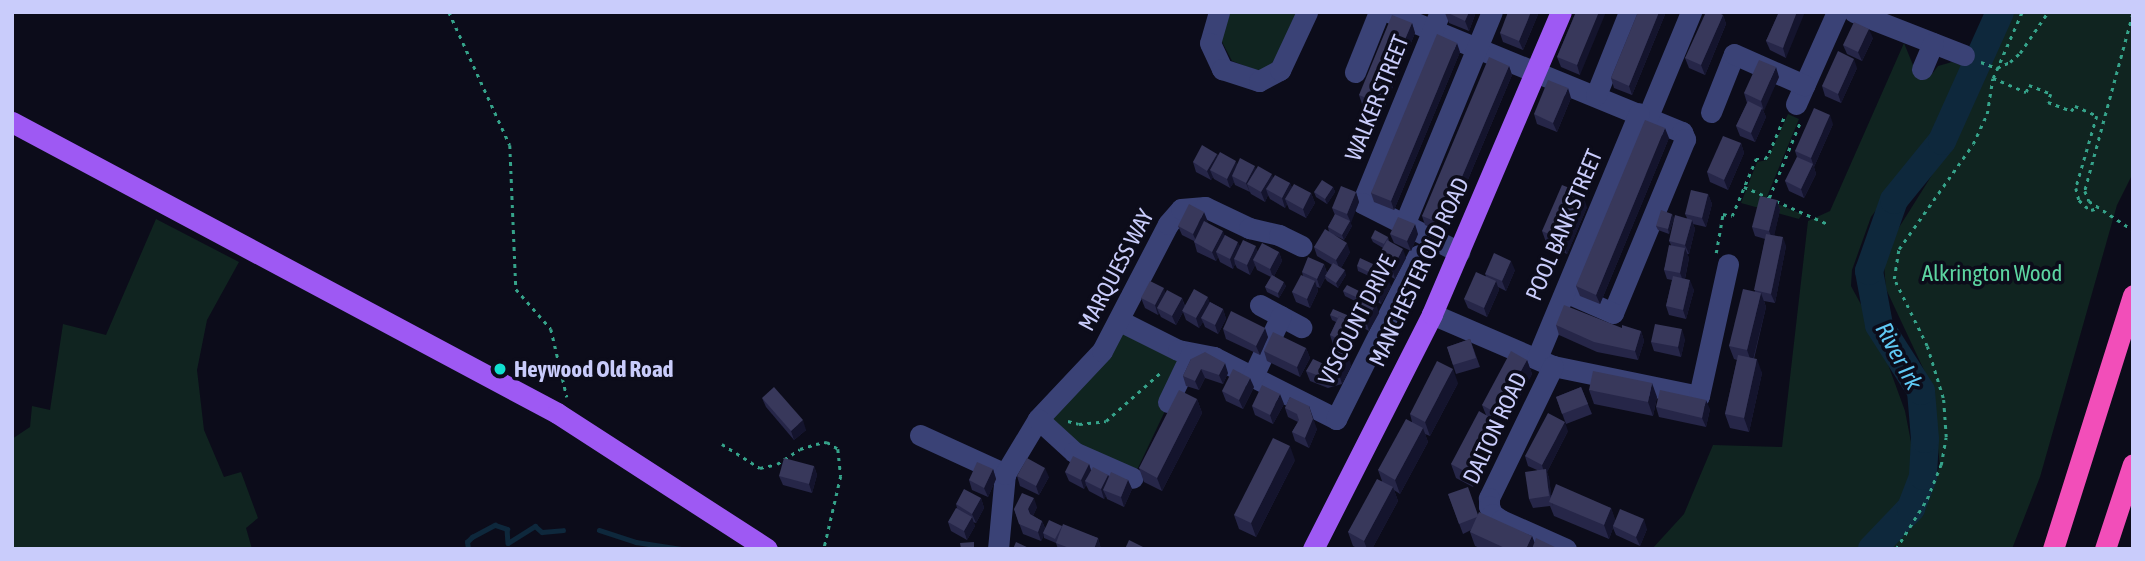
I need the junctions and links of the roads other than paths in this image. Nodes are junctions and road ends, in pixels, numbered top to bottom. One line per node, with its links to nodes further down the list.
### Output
1 (1219, 12): 2 (street)
2 (1307, 12)
3 (1379, 12): 17 (street)
4 (1389, 12): 11 (street)
5 (1492, 12): 13 (street)
6 (1561, 12): 16 (main road, MANCHESTER OLD ROAD)
7 (1629, 12): 18 (street)
8 (1691, 12): 20 (street, POOL BANK STREET)
9 (1837, 12): 19 (street)
10 (1854, 12): 12 (street)
11 (1436, 21): 13 (street); 22 (street, WALKER STREET)
12 (1933, 43): 14 (street); 15 (street)
13 (1478, 48): 16 (street); 22 (street)
14 (1964, 55)
15 (1922, 69)
16 (1537, 71): 18 (street); 24 (main road, MANCHESTER OLD ROAD)
17 (1355, 72)
18 (1596, 95): 20 (street)
19 (1711, 112)
20 (1644, 115): 27 (street, POOL BANK STREET); 27 (street)
21 (12, 122): 43 (main road)
22 (1404, 225): 24 (street)
23 (1302, 247): 32 (street, MARQUESS WAY)
24 (1459, 252): 30 (main road, MANCHESTER OLD ROAD)
25 (1418, 255): 36 (street, VISCOUNT DRIVE)
26 (1728, 264): 35 (street)
27 (1565, 292): 35 (street, POOL BANK STREET)
28 (2133, 295): 47 (highway)
29 (1260, 305): 31 (street)
30 (1432, 314): 35 (street); 45 (main road, MANCHESTER OLD ROAD)
31 (1281, 316): 33 (street); 36 (street)
32 (1120, 321): 34 (street, VISCOUNT DRIVE); 38 (street, MARQUESS WAY)
33 (1301, 327)
34 (1184, 352): 36 (street, VISCOUNT DRIVE); 37 (street)
35 (1545, 362): 46 (street, DALTON ROAD)
36 (1253, 376)
37 (1168, 402)
38 (1043, 413): 41 (street, MARQUESS WAY); 42 (street)
39 (920, 435): 41 (street)
40 (2133, 464): 48 (highway)
41 (1005, 474): 44 (street, MARQUESS WAY)
42 (1133, 478)
43 (767, 549)
44 (998, 549)
45 (1313, 549)
46 (1566, 549)
47 (2053, 549)
48 (2105, 549)

